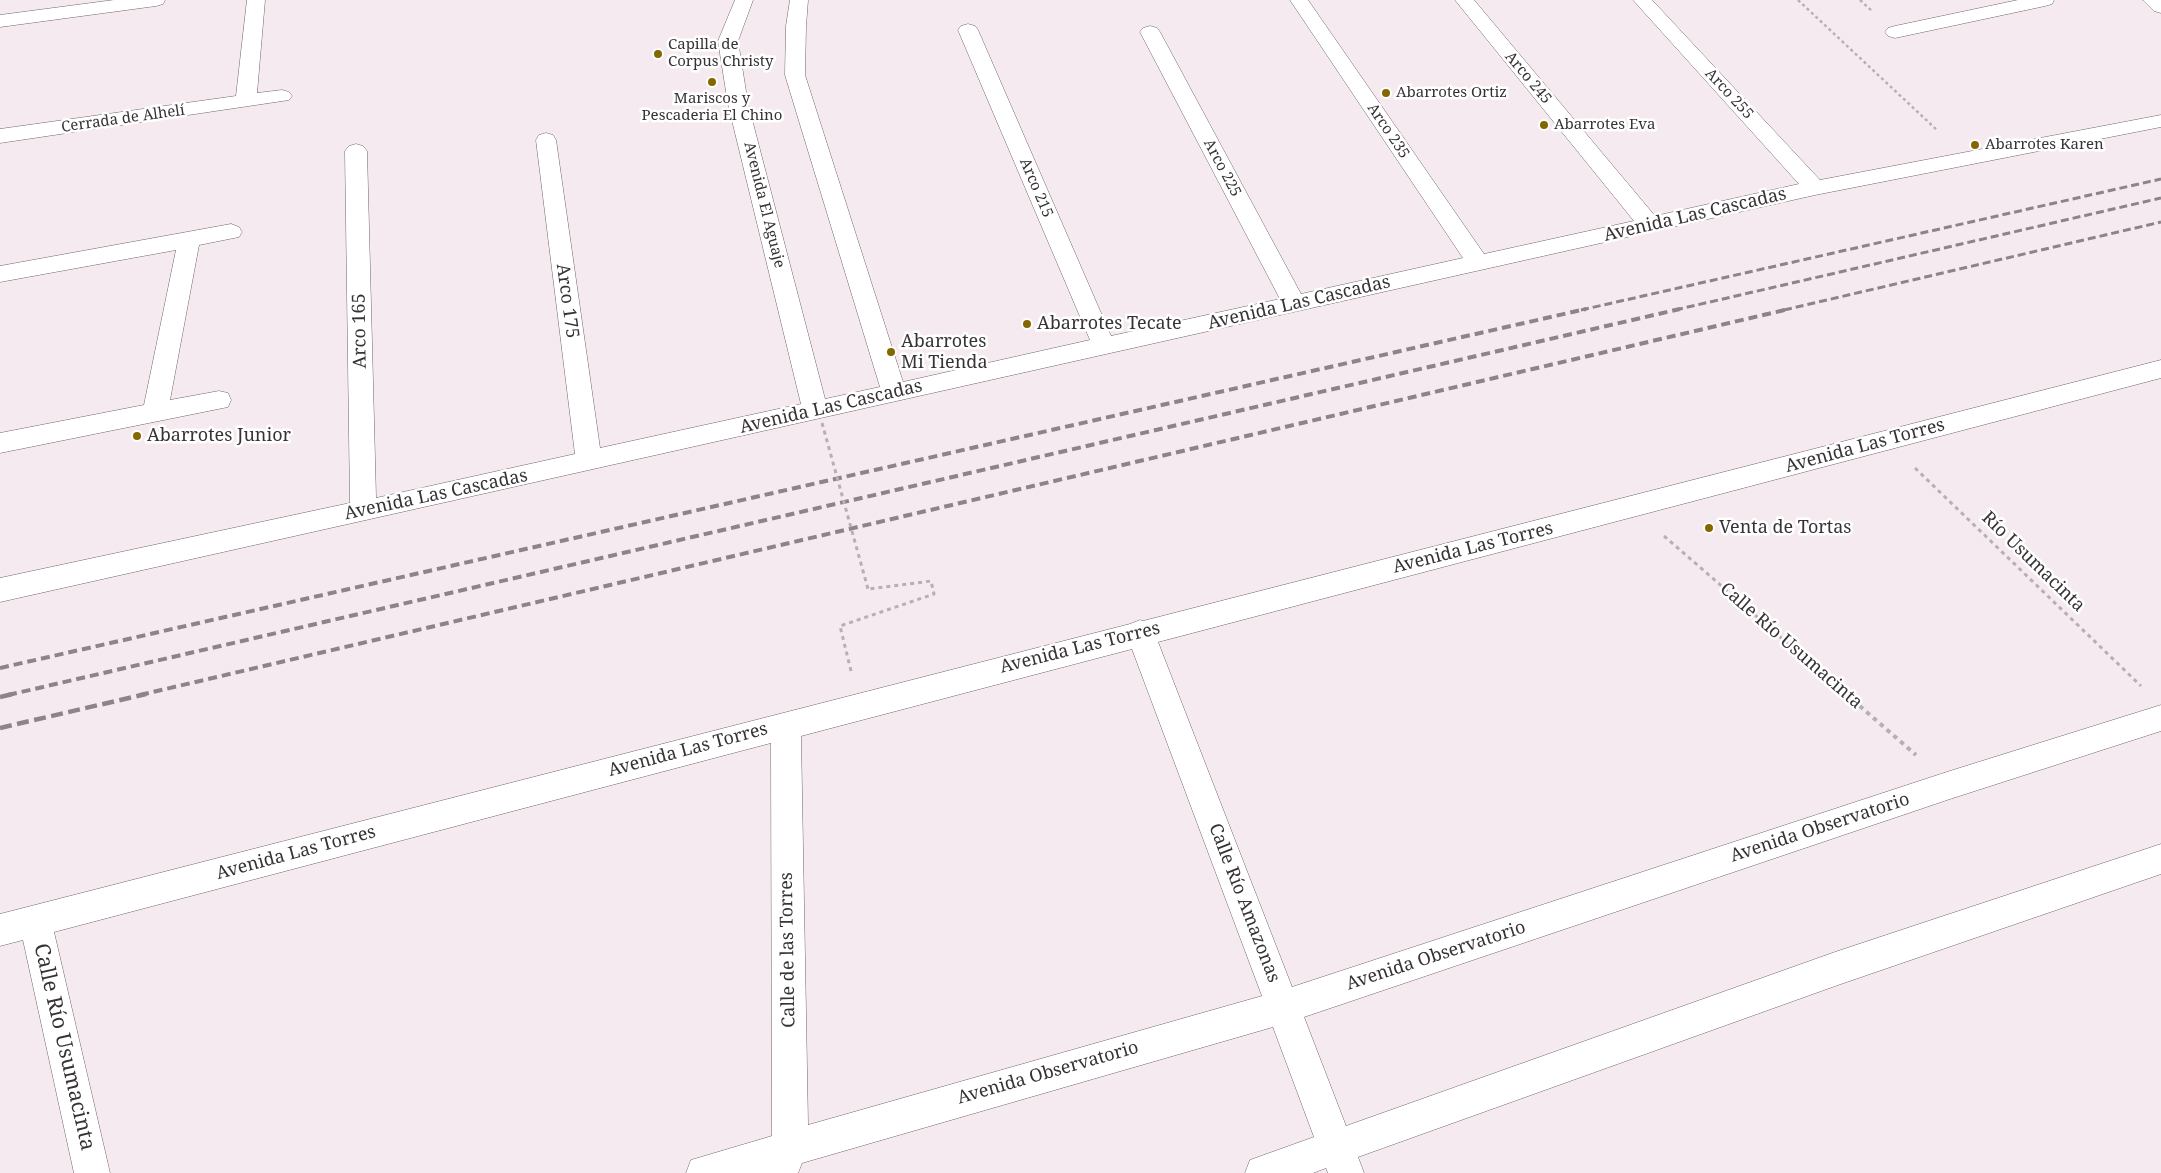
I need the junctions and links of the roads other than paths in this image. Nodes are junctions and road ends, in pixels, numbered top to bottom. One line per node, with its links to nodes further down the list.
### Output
1 (156, 0): 11 (street)
2 (256, 0): 16 (street)
3 (744, 0): 33 (street, Avenida El Aguaje)
4 (799, 0): 30 (street)
5 (1298, 0): 25 (street, Arco 235)
6 (1464, 0): 22 (street, Arco 245)
7 (1642, 0): 21 (street, Arco 255)
8 (2045, 0): 14 (street)
9 (2152, 0): 10 (street)
10 (2161, 7)
11 (0, 21)
12 (968, 30): 28 (street, Arco 215)
13 (1150, 32): 27 (street, Arco 225)
14 (1895, 32)
15 (282, 96): 16 (street, Cerrada de Alhelí)
16 (246, 101): 18 (street, Cerrada de Alhelí)
17 (2161, 120): 21 (street, Avenida Las Cascadas)
18 (0, 136)
19 (546, 140): 35 (street, Arco 175)
20 (356, 151): 36 (street, Arco 165)
21 (1815, 188): 22 (street, Avenida Las Cascadas)
22 (1650, 224): 25 (street, Avenida Las Cascadas)
23 (231, 232): 24 (street)
24 (189, 240): 26 (street); 32 (street)
25 (1478, 263): 27 (street, Avenida Las Cascadas)
26 (0, 274)
27 (1295, 304): 28 (street, Avenida Las Cascadas)
28 (1104, 346): 30 (street, Avenida Las Cascadas)
29 (2161, 368): 38 (street, Avenida Las Torres)
30 (894, 392): 33 (street, Avenida Las Cascadas)
31 (218, 400): 32 (street)
32 (154, 413): 34 (street)
33 (819, 417): 35 (street, Avenida Las Cascadas)
34 (0, 443)
35 (589, 461): 36 (street, Avenida Las Cascadas)
36 (364, 511): 37 (street, Avenida Las Cascadas)
37 (0, 590)
38 (1140, 632): 40 (street, Avenida Las Torres); 44 (street, Calle Río Amazonas)
39 (2161, 718): 44 (street, Avenida Observatorio)
40 (786, 725): 42 (street, Avenida Las Torres); 45 (street, Calle de las Torres)
41 (2161, 859): 46 (street)
42 (35, 921): 43 (street, Avenida Las Torres); 47 (street, Calle Río Usumacinta)
43 (0, 930)
44 (1284, 1006): 45 (street, Avenida Observatorio); 46 (street, Calle Río Amazonas)
45 (785, 1160): 48 (street, Avenida Observatorio)
46 (1341, 1160): 49 (street)
47 (92, 1173)
48 (704, 1173)
49 (1263, 1173)

